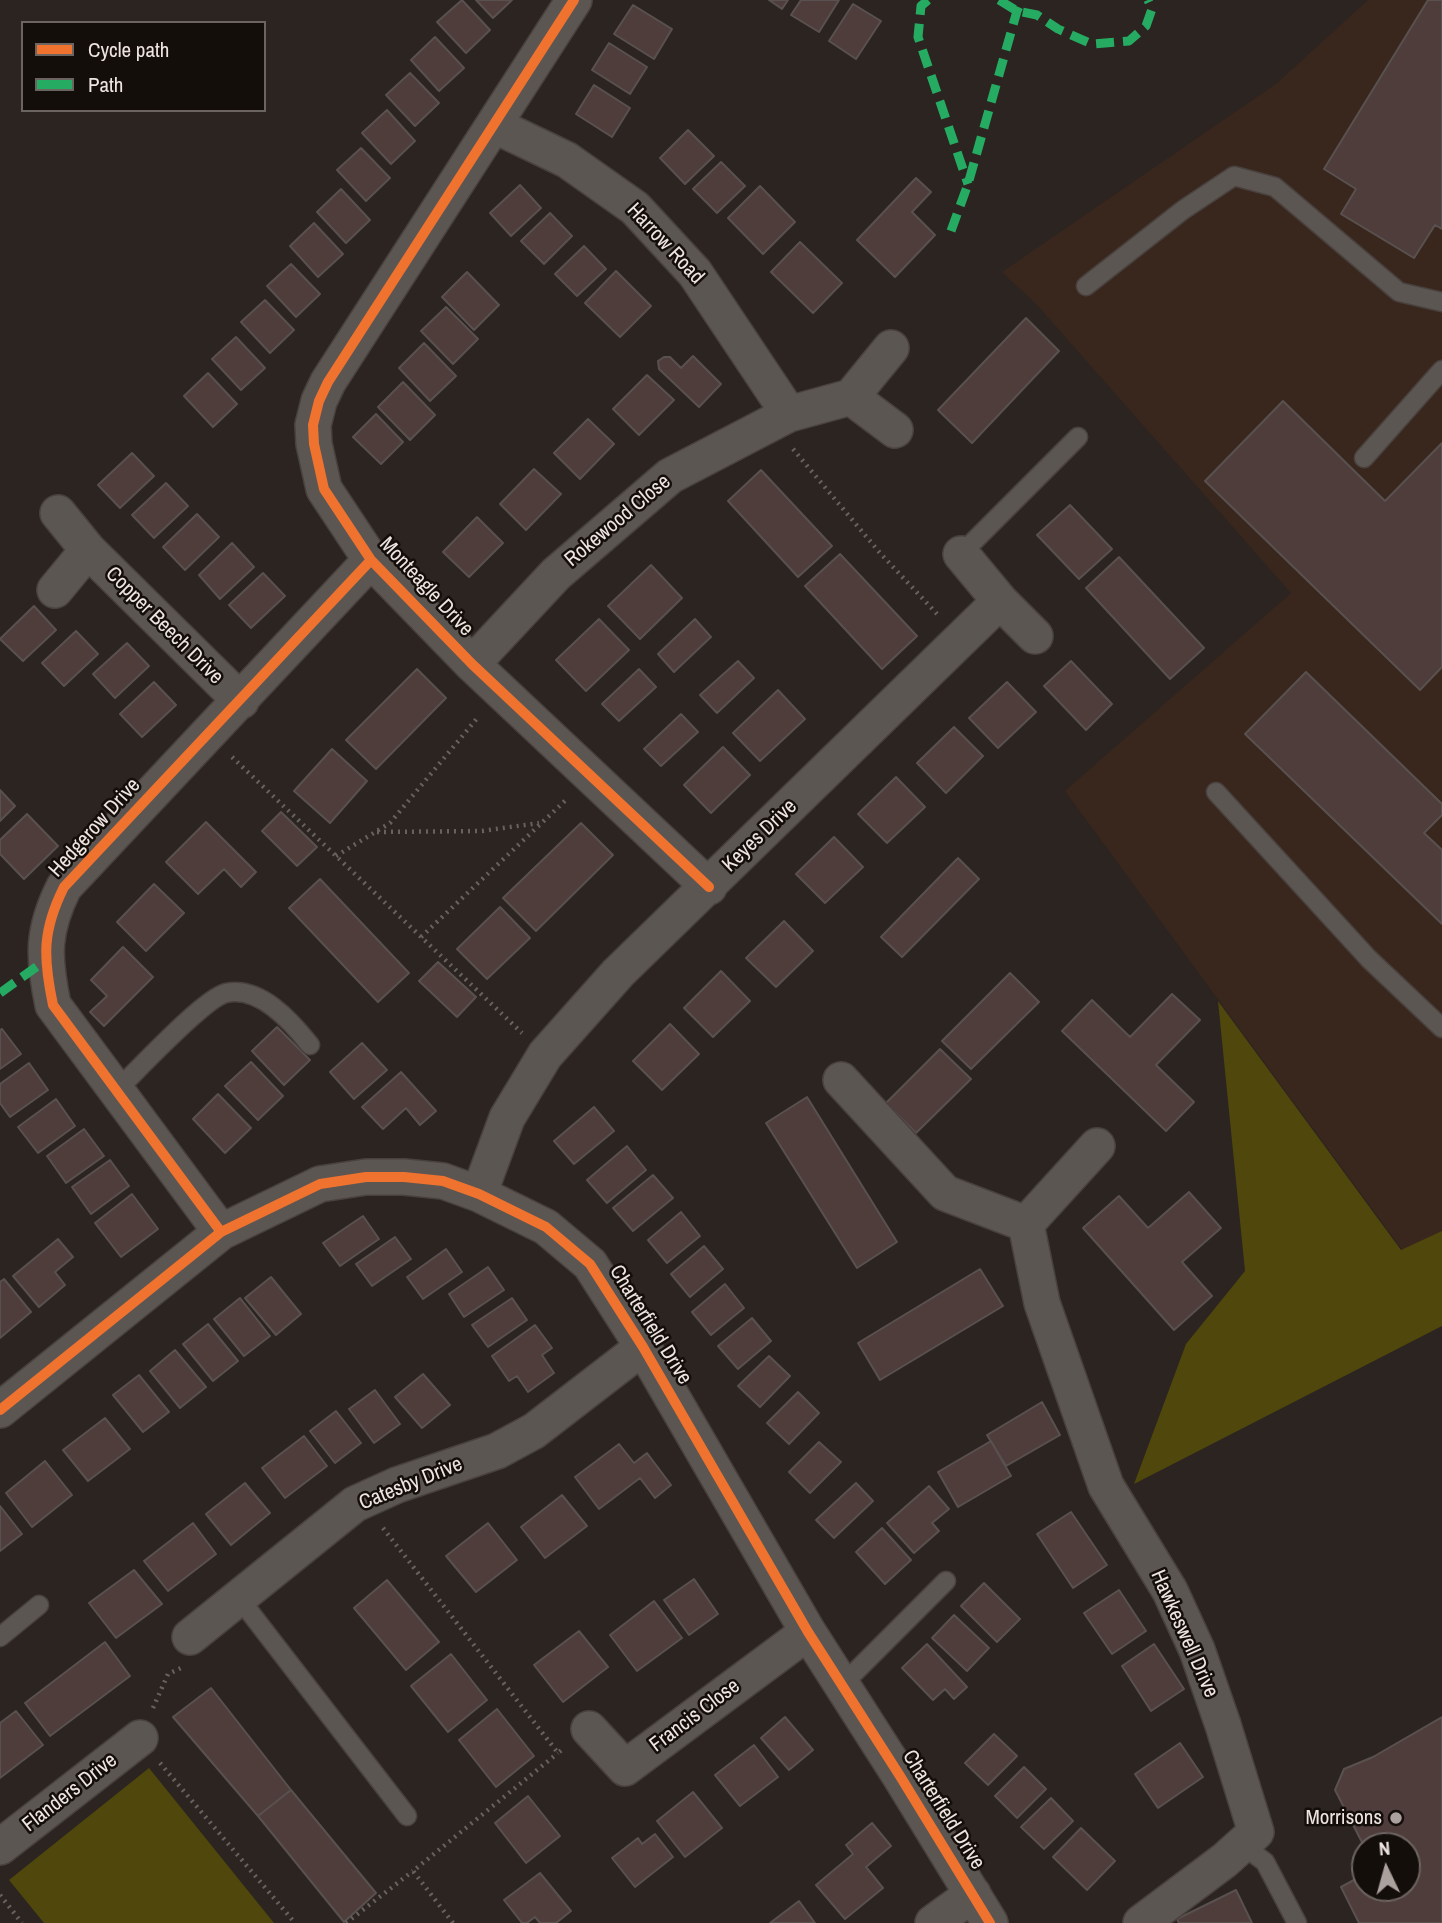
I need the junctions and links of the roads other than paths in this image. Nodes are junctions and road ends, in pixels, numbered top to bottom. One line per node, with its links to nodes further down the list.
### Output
1 (574, 0): 2 (street, Monteagle Drive)
2 (494, 125): 8 (street, Harrow Road); 15 (street, Monteagle Drive)
3 (1086, 286): 4 (lane)
4 (1442, 302)
5 (891, 348): 7 (street)
6 (1442, 370): 11 (lane)
7 (851, 397): 8 (street, Rokewood Close); 9 (street)
8 (780, 418): 19 (street, Rokewood Close)
9 (895, 430)
10 (1078, 437): 14 (lane)
11 (1364, 458)
12 (58, 513): 13 (street, Copper Beech Drive)
13 (88, 550): 16 (street, Copper Beech Drive); 20 (street, Copper Beech Drive)
14 (961, 554): 17 (street)
15 (371, 560): 19 (street, Monteagle Drive); 20 (street, Hedgerow Drive)
16 (55, 590)
17 (1000, 601): 18 (street); 22 (street, Keyes Drive)
18 (1035, 636)
19 (472, 664): 22 (street, Monteagle Drive)
20 (241, 701): 26 (street, Hedgerow Drive)
21 (1216, 792): 23 (lane)
22 (709, 887): 28 (street, Keyes Drive)
23 (1442, 1028)
24 (310, 1045): 26 (lane)
25 (841, 1080): 29 (street)
26 (116, 1091): 30 (street, Hedgerow Drive)
27 (1097, 1146): 29 (street)
28 (479, 1194): 30 (street, Charterfield Drive); 31 (street, Charterfield Drive)
29 (1026, 1224): 44 (street, Hawkeswell Drive)
30 (221, 1231): 32 (street, Charterfield Drive)
31 (643, 1347): 34 (street, Catesby Drive); 36 (street, Charterfield Drive)
32 (0, 1410)
33 (946, 1581): 39 (lane)
34 (239, 1598): 38 (street, Catesby Drive); 42 (lane)
35 (39, 1605): 37 (lane)
36 (808, 1632): 39 (street, Charterfield Drive); 40 (street, Francis Close)
37 (0, 1637)
38 (190, 1637)
39 (842, 1685): 45 (street, Charterfield Drive)
40 (589, 1729)
41 (140, 1738): 43 (street, Flanders Drive)
42 (407, 1816)
43 (0, 1847)
44 (1236, 1851): 47 (street, Hawkeswell Drive); 48 (lane)
45 (981, 1909): 46 (street)
46 (933, 1923)
47 (1141, 1923)
48 (1297, 1923)

